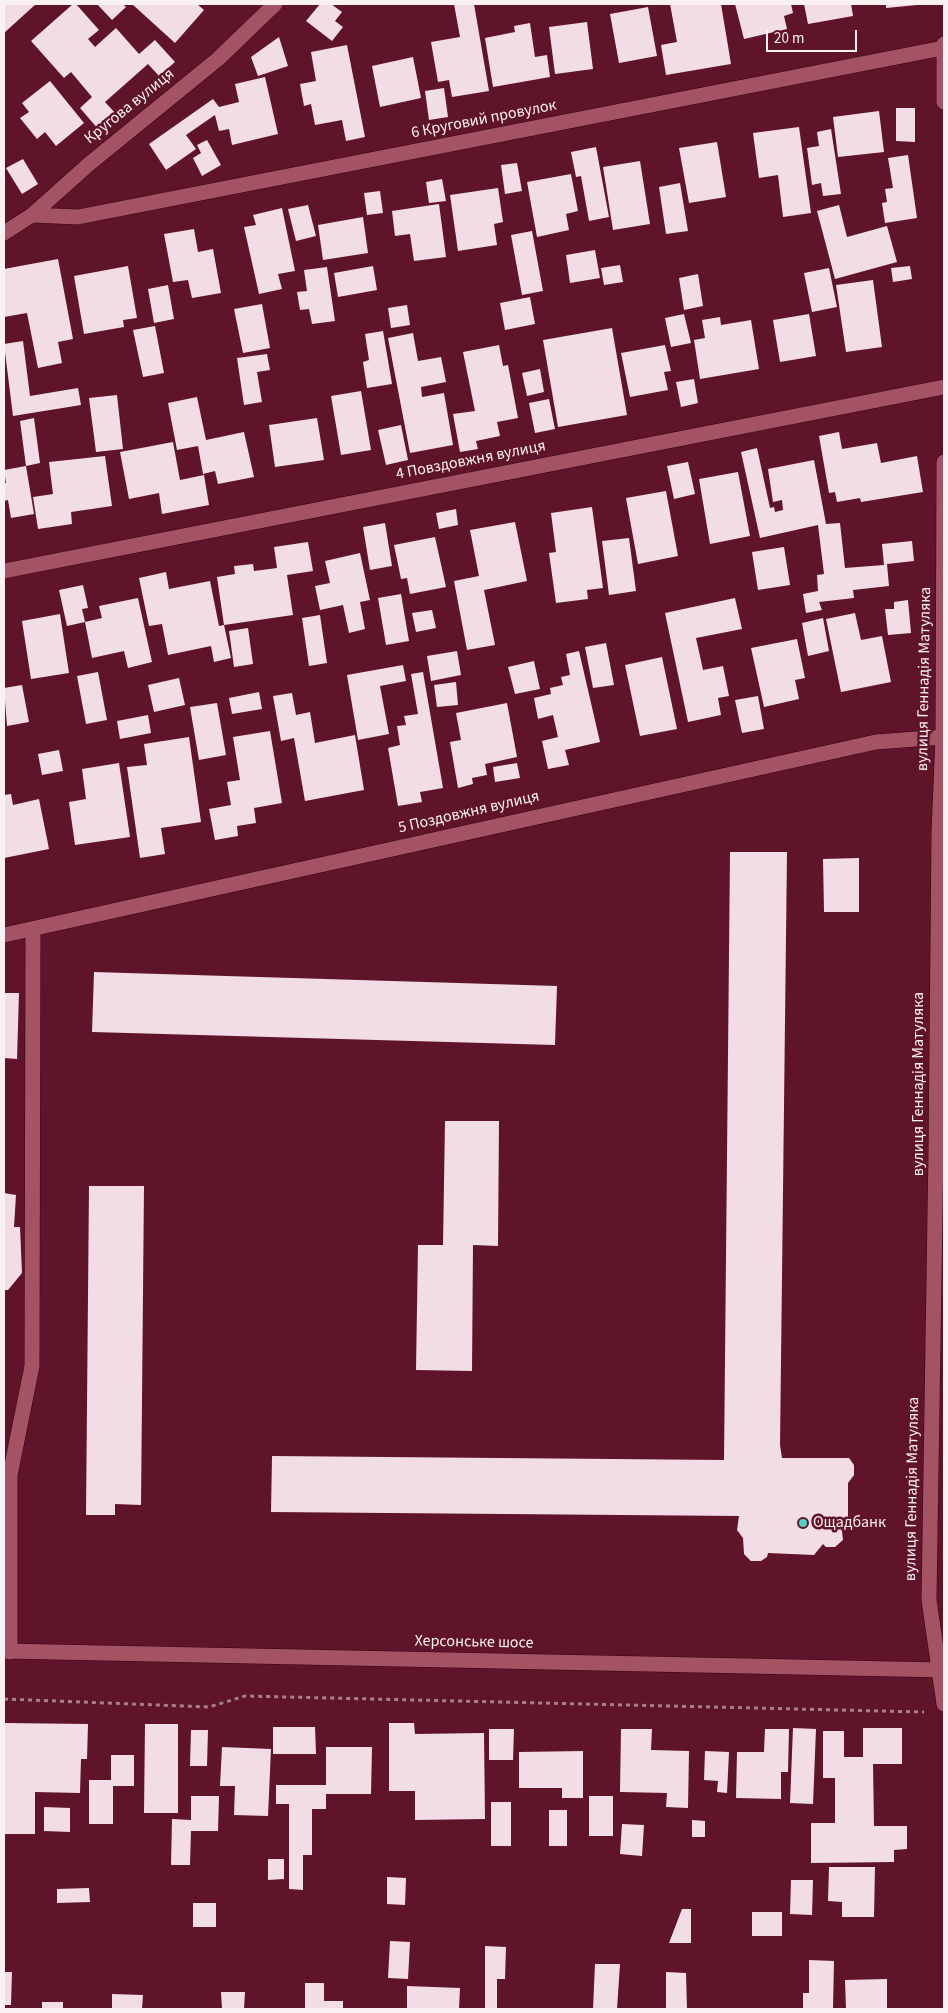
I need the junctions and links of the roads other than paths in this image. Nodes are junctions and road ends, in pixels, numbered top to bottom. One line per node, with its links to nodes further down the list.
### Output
1 (275, 4): 4 (street, Кругова вулиця)
2 (943, 46): 3 (street); 4 (street, 6 Круговий провулок)
3 (944, 102)
4 (32, 215): 5 (street, Кругова вулиця)
5 (6, 225)
6 (944, 387): 8 (street, 4 Повздовжня вулиця)
7 (944, 462): 9 (street, вулиця Геннадія Матуляка)
8 (4, 571)
9 (943, 737): 10 (street, 5 Поздовжня вулиця); 13 (street, вулиця Геннадія Матуляка)
10 (34, 929): 11 (street, 5 Поздовжня вулиця); 12 (street)
11 (4, 935)
12 (7, 1652): 13 (street, Херсонське шосе)
13 (942, 1670): 14 (street, вулиця Геннадія Матуляка)
14 (939, 1708)

